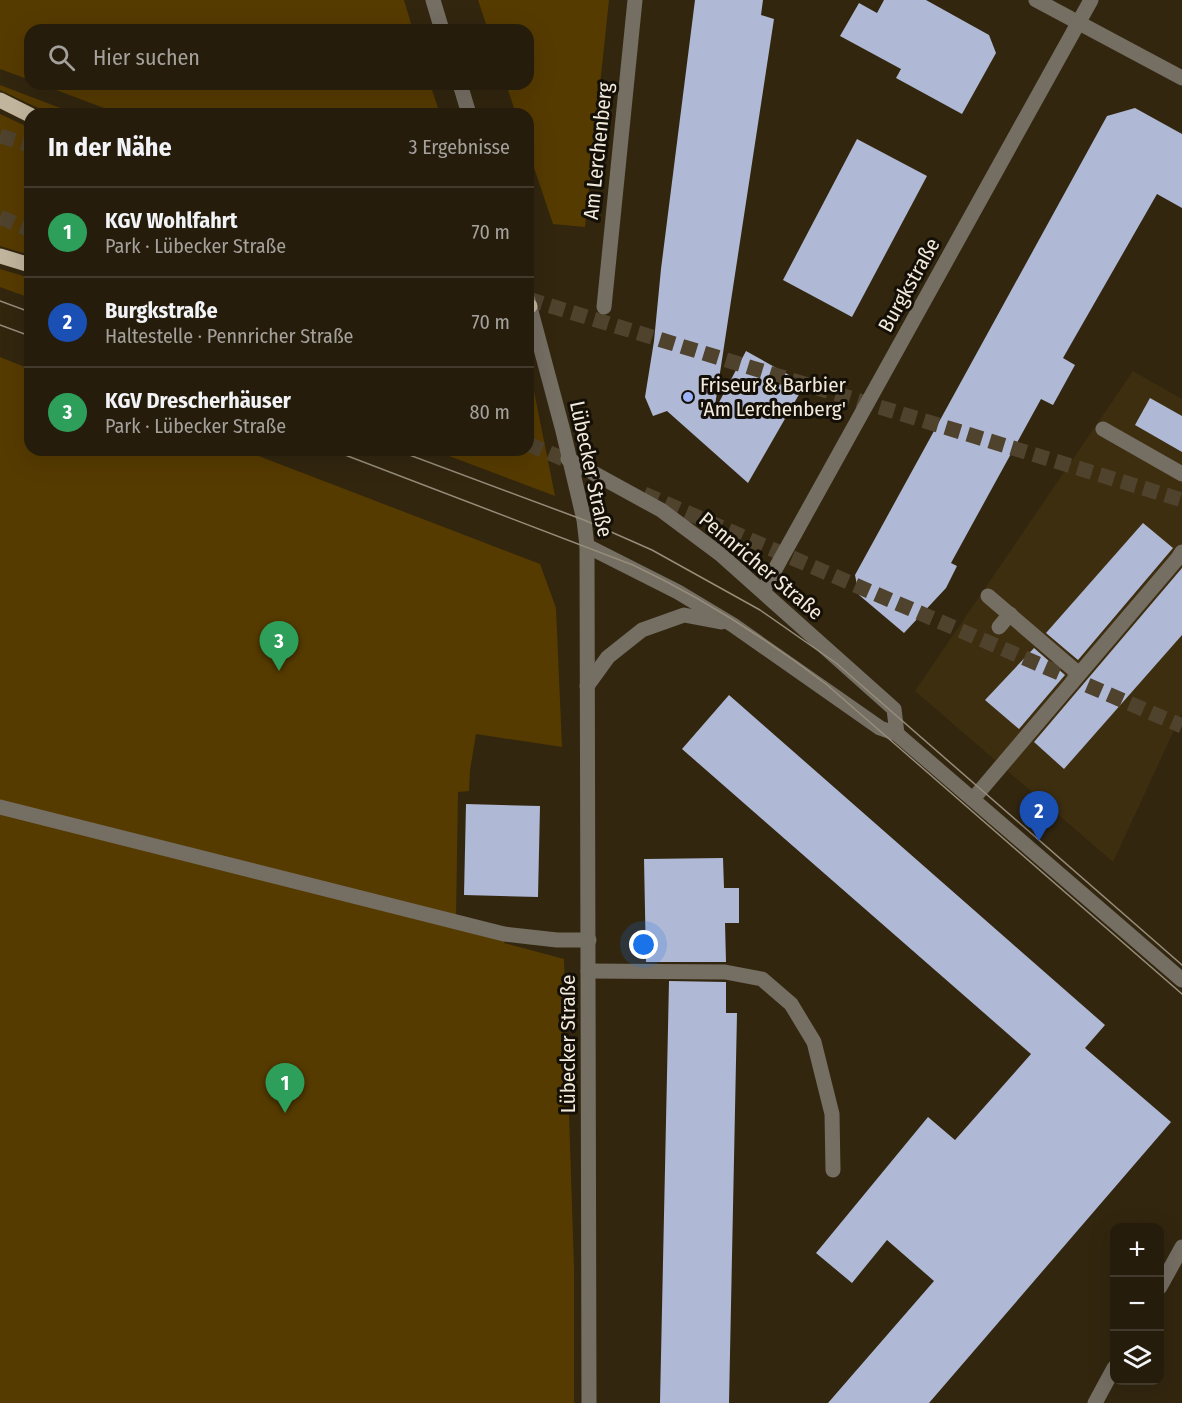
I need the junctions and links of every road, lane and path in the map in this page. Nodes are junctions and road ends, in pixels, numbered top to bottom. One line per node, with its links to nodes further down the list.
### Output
1 (433, 0): 6 (street)
2 (634, 0): 14 (street, Am Lerchenberg)
3 (1036, 0): 5 (street)
4 (1091, 0): 5 (street, Burgkstraße)
5 (1078, 23): 7 (street); 21 (street, Burgkstraße)
6 (440, 24)
7 (1182, 78)
8 (462, 90): 10 (street)
9 (0, 100): 11 (main road)
10 (467, 108)
11 (24, 113)
12 (0, 256): 13 (main road)
13 (24, 263)
14 (604, 307)
15 (534, 324): 17 (street, Lübecker Straße)
16 (1103, 429): 18 (street)
17 (568, 459): 19 (street, Lübecker Straße); 21 (street, Pennricher Straße)
18 (1182, 474)
19 (587, 546): 24 (street); 27 (street, Lübecker Straße)
20 (1182, 552): 26 (street)
21 (763, 591): 28 (street, Pennricher Straße)
22 (988, 596): 23 (street)
23 (1010, 614): 25 (street); 26 (street)
24 (733, 625): 27 (street); 28 (street)
25 (999, 627)
26 (1079, 674): 29 (street)
27 (587, 686): 31 (street, Lübecker Straße)
28 (897, 734): 29 (street)
29 (973, 798): 33 (street)
30 (0, 807): 31 (street)
31 (589, 940): 32 (street, Lübecker Straße)
32 (588, 971): 34 (street); 38 (street, Lübecker Straße)
33 (1182, 980)
34 (832, 1170)
35 (1182, 1247): 36 (street)
36 (1164, 1280)
37 (1110, 1375): 39 (street)
38 (589, 1403)
39 (1095, 1403)

